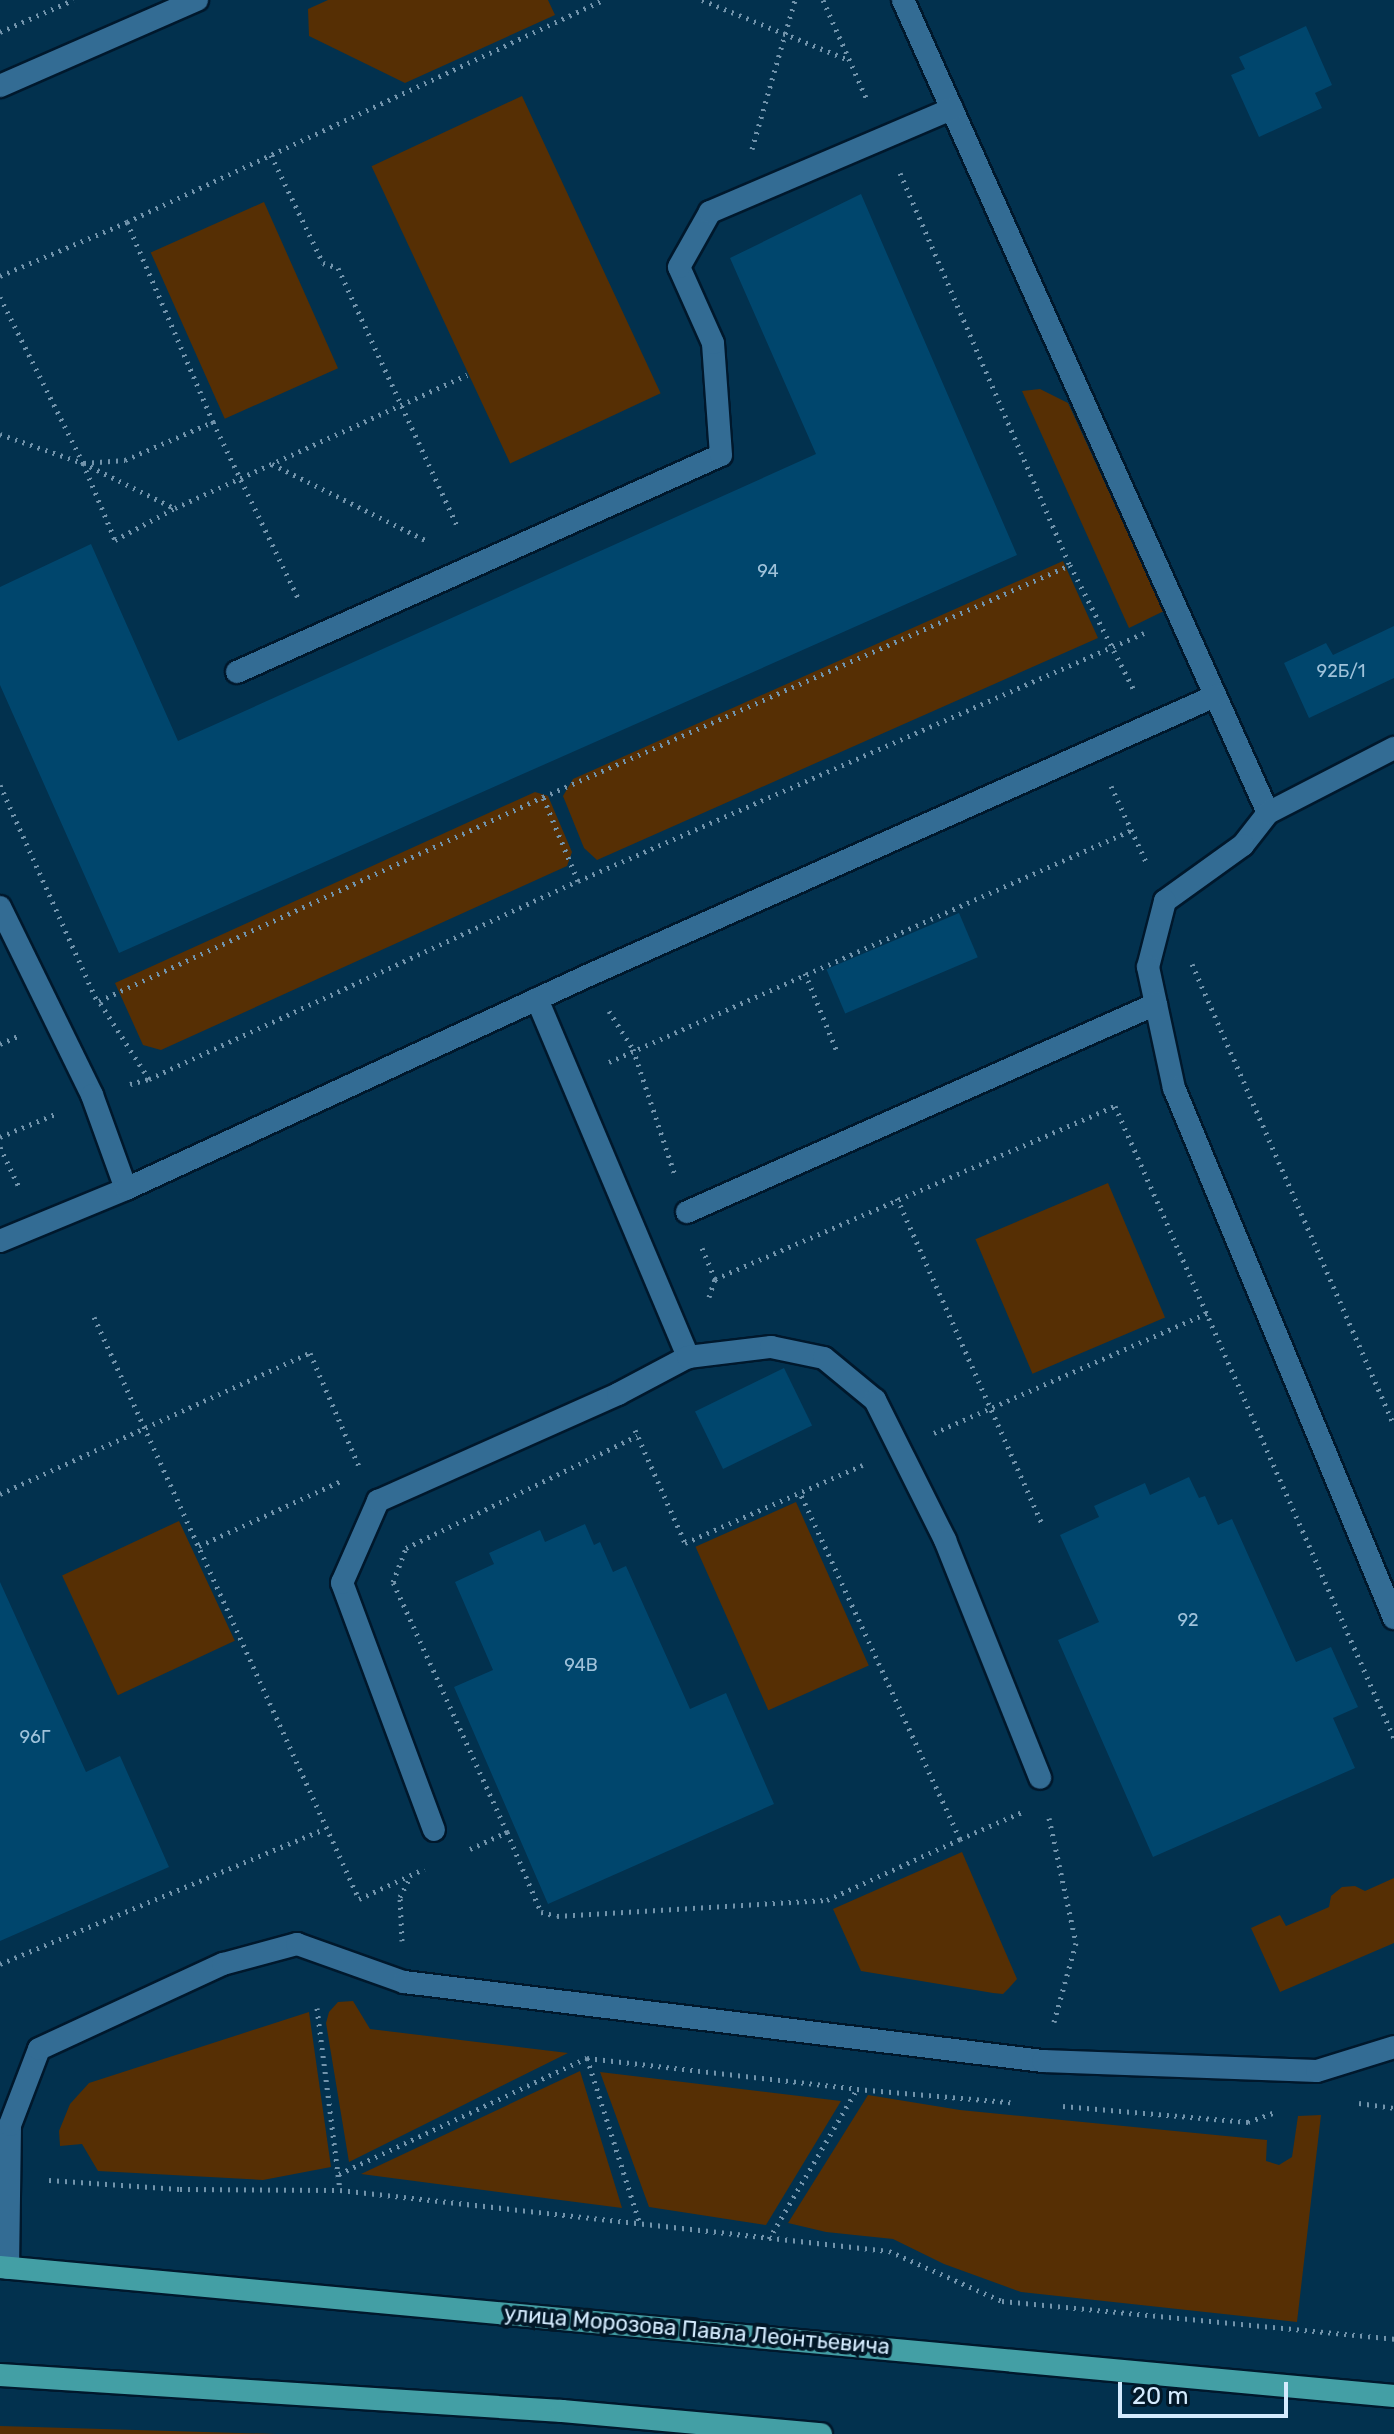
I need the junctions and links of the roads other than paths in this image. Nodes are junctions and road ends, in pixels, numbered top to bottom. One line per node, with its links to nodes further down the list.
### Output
1 (197, 0): 3 (lane)
2 (903, 0): 4 (lane)
3 (0, 86)
4 (952, 109): 5 (lane); 6 (lane)
5 (237, 672)
6 (1215, 696): 8 (lane); 10 (lane)
7 (1394, 748): 8 (lane)
8 (1268, 813): 11 (lane)
9 (0, 907): 12 (lane)
10 (537, 999): 12 (lane); 15 (lane)
11 (1156, 1004): 13 (lane); 16 (lane)
12 (126, 1189): 14 (lane)
13 (687, 1212)
14 (0, 1241)
15 (688, 1357): 17 (lane); 18 (lane)
16 (1394, 1618)
17 (1040, 1778)
18 (434, 1830)
19 (1394, 2047): 20 (lane)
20 (4, 2267): 22 (main road, улица Морозова Павла Леонтьевича)
21 (0, 2375): 23 (main road)
22 (1394, 2396)
23 (821, 2434)

